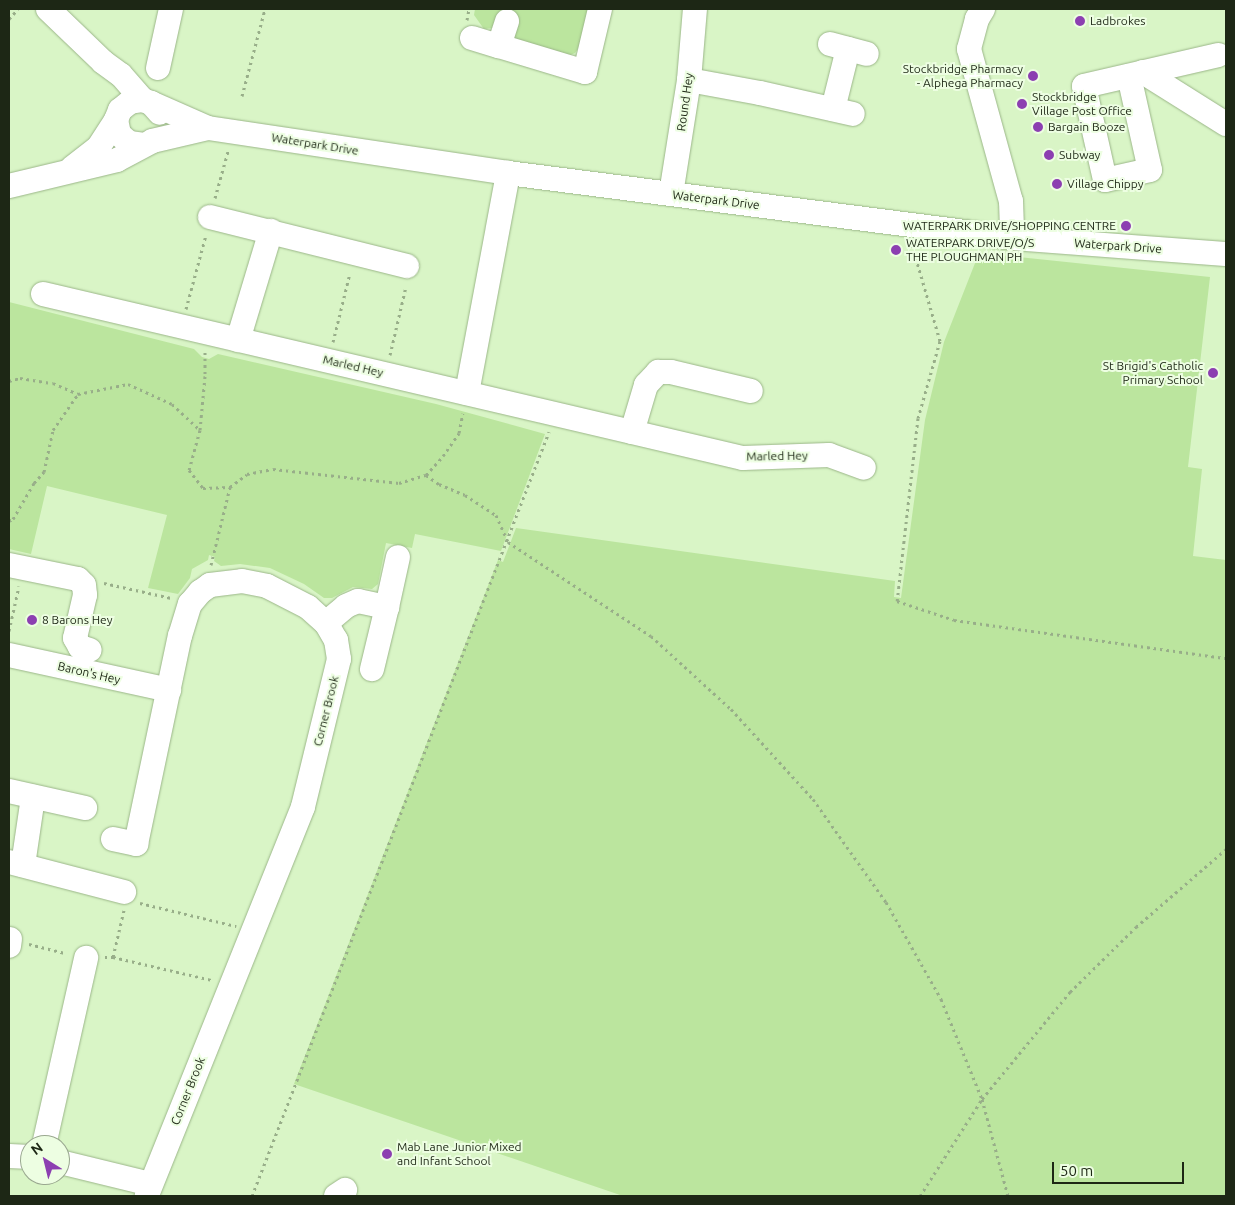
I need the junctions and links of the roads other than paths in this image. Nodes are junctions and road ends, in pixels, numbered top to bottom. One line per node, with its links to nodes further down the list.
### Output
1 (48, 9): 11 (street)
2 (171, 9): 12 (street)
3 (600, 9): 8 (street)
4 (695, 9): 13 (street, Round Hey)
5 (983, 9): 25 (street)
6 (508, 21): 8 (street)
7 (472, 38): 8 (street)
8 (500, 46)
9 (848, 49): 13 (street)
10 (1218, 55): 16 (street)
11 (103, 62): 14 (street); 15 (street)
12 (158, 68)
13 (689, 80): 22 (street, Round Hey)
14 (147, 101): 15 (street, Waterpark Drive); 17 (street, Waterpark Drive); 18 (street)
15 (117, 118): 18 (street); 19 (street, Waterpark Drive)
16 (1226, 124)
17 (208, 128): 18 (street, Waterpark Drive); 20 (street, Waterpark Drive)
18 (148, 143): 19 (street, Waterpark Drive)
19 (68, 170): 21 (street, Waterpark Drive)
20 (508, 173): 22 (street, Waterpark Drive); 31 (street)
21 (9, 186)
22 (671, 194): 25 (street, Waterpark Drive)
23 (210, 218): 24 (street)
24 (271, 232): 27 (street); 29 (street)
25 (1012, 238): 26 (street, Waterpark Drive)
26 (1226, 254)
27 (407, 266)
28 (44, 294): 29 (street, Marled Hey)
29 (238, 340): 31 (street, Marled Hey)
30 (751, 391): 32 (street)
31 (467, 393): 32 (street, Marled Hey)
32 (632, 432): 33 (street, Marled Hey)
33 (864, 468)
34 (398, 557): 36 (street)
35 (16, 567): 39 (street, Baron's Hey)
36 (387, 606): 37 (street); 40 (street)
37 (326, 623): 41 (street, Corner Brook); 51 (street, Corner Brook)
38 (9, 655): 39 (street, Baron's Hey)
39 (82, 656): 41 (street, Baron's Hey)
40 (372, 669)
41 (169, 690): 45 (street)
42 (9, 791): 43 (street)
43 (33, 798): 44 (street); 46 (street)
44 (85, 808)
45 (113, 839)
46 (16, 864): 47 (street)
47 (126, 896)
48 (86, 958): 49 (street)
49 (46, 1135)
50 (70, 1165): 51 (street)
51 (149, 1190)

